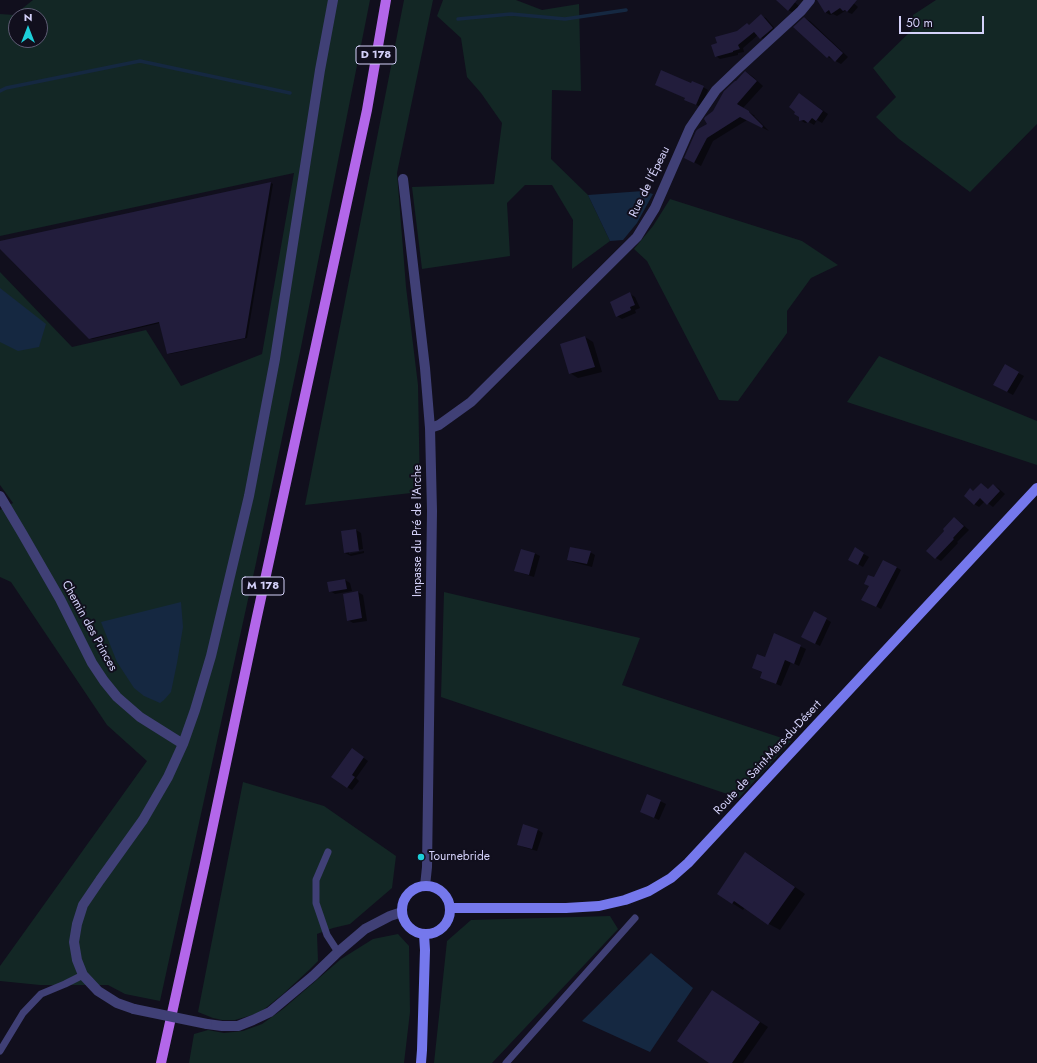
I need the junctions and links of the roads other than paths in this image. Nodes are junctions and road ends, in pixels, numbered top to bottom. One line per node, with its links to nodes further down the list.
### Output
1 (332, 0): 9 (street)
2 (386, 0): 4 (main road, D 178)
3 (810, 0): 6 (street, Rue de l'Épeau)
4 (367, 110): 19 (main road, M 178)
5 (403, 178): 6 (street, Impasse du Pré de l'Arche)
6 (430, 428): 11 (street, Impasse du Pré de l'Arche)
7 (1037, 488): 12 (main road, Route de Saint-Mars-du-Désert)
8 (0, 496): 9 (street, Chemin des Princes)
9 (183, 744): 17 (street)
10 (328, 852): 16 (lane)
11 (425, 886): 12 (main road); 13 (main road)
12 (451, 908): 15 (main road)
13 (402, 912): 15 (main road); 16 (street)
14 (635, 918): 21 (lane)
15 (424, 934): 20 (main road)
16 (338, 952): 17 (street, bridge)
17 (83, 975): 18 (lane)
18 (0, 1051)
19 (161, 1063)
20 (421, 1063)
21 (506, 1063)

